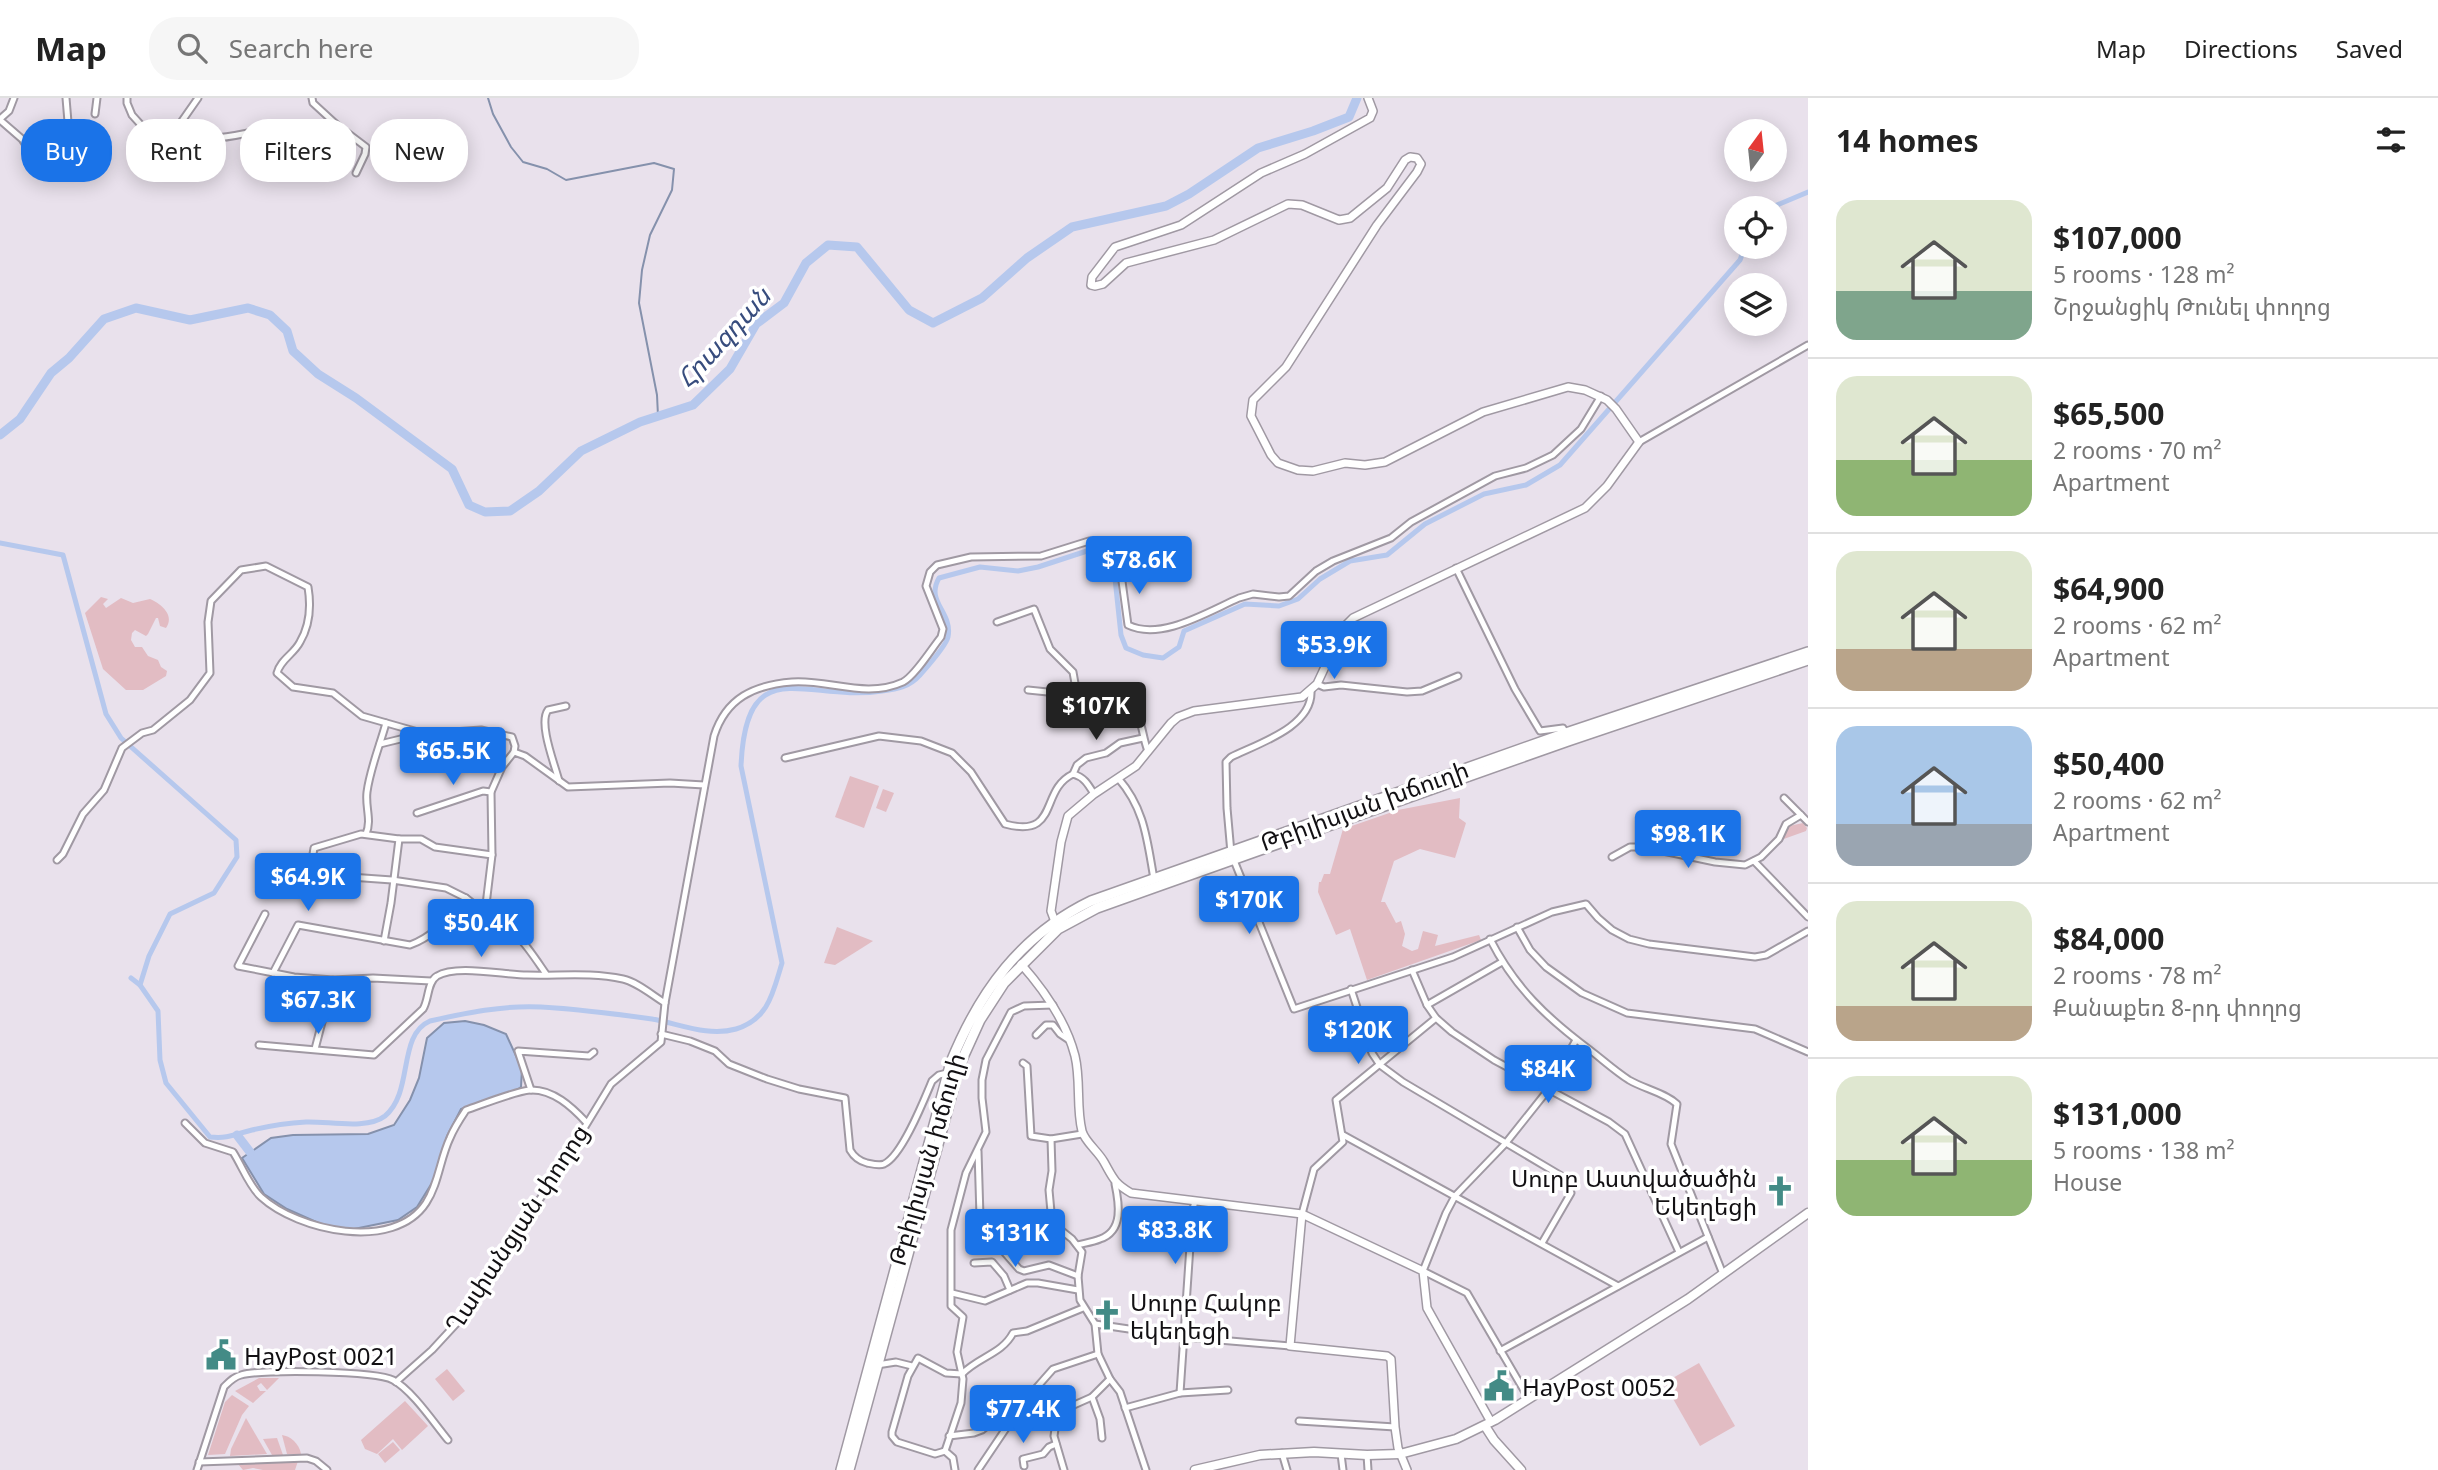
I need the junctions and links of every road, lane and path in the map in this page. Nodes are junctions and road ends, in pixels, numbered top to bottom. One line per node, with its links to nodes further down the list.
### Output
1 (14, 98): 13 (street)
2 (66, 98): 9 (street)
3 (97, 98): 8 (street)
4 (127, 98): 10 (street)
5 (198, 98): 11 (street)
6 (312, 98): 12 (street)
7 (1368, 98): 18 (street)
8 (95, 114)
9 (68, 119)
10 (136, 119)
11 (183, 119)
12 (330, 119)
13 (0, 120): 14 (street)
14 (21, 138)
15 (356, 139): 16 (street)
16 (356, 173)
17 (1808, 345): 19 (street)
18 (1604, 398): 19 (street); 41 (street)
19 (1639, 442): 20 (street)
20 (1456, 568): 25 (street); 31 (street)
21 (997, 622): 28 (street)
22 (1808, 652): 31 (main road, Թբիլիսյան խճուղի)
23 (1808, 660): 51 (main road, Թբիլիսյան խճուղի)
24 (1458, 676): 25 (street)
25 (1317, 684): 27 (street)
26 (1028, 690): 28 (street)
27 (1311, 691): 35 (street); 51 (street)
28 (1077, 695): 33 (street)
29 (566, 706): 40 (street)
30 (386, 723): 32 (street); 34 (street); 53 (street)
31 (1566, 733): 51 (main road, Թբիլիսյան խճուղի)
32 (425, 734): 34 (street); 36 (street)
33 (1143, 738): 35 (street); 38 (street)
34 (380, 744): 48 (street)
35 (1148, 751): 39 (street)
36 (514, 752): 40 (street); 42 (street)
37 (785, 758): 38 (street)
38 (1073, 774): 43 (street)
39 (1118, 778): 43 (street); 57 (street)
40 (559, 781): 41 (street)
41 (704, 785): 76 (street)
42 (491, 792): 45 (street); 50 (street)
43 (1094, 794): 63 (street)
44 (1784, 798): 46 (street)
45 (416, 813)
46 (1801, 815): 47 (street); 54 (street)
47 (1808, 822)
48 (366, 834): 49 (street); 56 (street)
49 (398, 839): 50 (street); 58 (street)
50 (492, 855): 60 (street)
51 (1232, 857): 57 (main road, Թբիլիսյան խճուղի); 63 (main road, Թբիլիսյան խճուղի); 75 (street)
52 (1612, 857): 54 (street)
53 (57, 860)
54 (1754, 861): 62 (street)
55 (294, 862): 56 (street)
56 (311, 866): 58 (street)
57 (1154, 879): 63 (main road, Թբիլիսյան խճուղի)
58 (392, 880): 59 (street); 67 (street)
59 (466, 898): 60 (street); 67 (street)
60 (485, 913): 72 (street)
61 (265, 914): 71 (street)
62 (1808, 917)
63 (1056, 925): 69 (main road, Թբիլիսյան խճուղի); 90 (main road, Թբիլիսյան խճուղի)
64 (1517, 927): 65 (street); 66 (street); 87 (street)
65 (1808, 931)
66 (1490, 939): 68 (street); 70 (street)
67 (383, 941): 71 (street)
68 (1502, 962): 78 (street); 82 (street)
69 (1021, 964): 77 (street); 116 (main road, Թբիլիսյան խճուղի)
70 (1412, 970): 75 (street); 78 (street)
71 (273, 973): 73 (street)
72 (546, 974): 74 (street); 76 (street)
73 (333, 980): 74 (street); 85 (street)
74 (431, 981): 85 (street)
75 (1351, 989): 89 (street)
76 (665, 1003): 80 (street)
77 (1053, 1005): 83 (street); 99 (street)
78 (1427, 1005): 79 (street)
79 (1436, 1018): 89 (street); 92 (street)
80 (661, 1032): 90 (street); 93 (street, Ղափանցյան փողոց)
81 (1035, 1035): 83 (street)
82 (1576, 1040): 92 (street); 105 (street)
83 (1069, 1041): 95 (street)
84 (259, 1045): 85 (street)
85 (316, 1049)
86 (594, 1052): 91 (street)
87 (1808, 1052)
88 (1023, 1063): 97 (street)
89 (1380, 1065): 96 (street); 98 (street)
90 (947, 1073): 116 (main road, Թբիլիսյան խճուղի)
91 (530, 1090): 93 (street); 94 (street)
92 (1548, 1090): 98 (street); 108 (street)
93 (586, 1122): 130 (street, Ղափանցյան փողոց)
94 (185, 1123)
95 (1082, 1134): 97 (street); 100 (street)
96 (1343, 1135): 101 (street); 104 (street)
97 (1051, 1139): 107 (street)
98 (1505, 1144): 101 (street); 106 (street)
99 (978, 1151): 110 (street); 119 (street)
100 (1115, 1184): 102 (street); 107 (street)
101 (1455, 1196): 106 (street); 111 (street)
102 (1195, 1201): 104 (street); 122 (street)
103 (1808, 1213): 112 (main road)
104 (1302, 1214): 111 (street); 123 (street)
105 (1708, 1237): 108 (street); 112 (street)
106 (1542, 1243): 115 (street)
107 (1077, 1245): 113 (street)
108 (1679, 1252): 115 (street)
109 (974, 1263): 114 (street)
110 (1019, 1269): 113 (street); 114 (street)
111 (1423, 1271): 124 (street); 140 (street)
112 (1723, 1274): 135 (main road)
113 (1078, 1276): 118 (street)
114 (1006, 1280): 117 (street)
115 (1618, 1286): 124 (street)
116 (894, 1289): 126 (main road, Թբիլիսյան խճուղի); 131 (main road, Թբիլիսյան խճուղի)
117 (1010, 1290): 118 (street); 119 (street)
118 (1078, 1290): 120 (street)
119 (952, 1293): 128 (street)
120 (1083, 1308): 121 (street); 128 (street)
121 (1095, 1324): 122 (street); 125 (street)
122 (1183, 1337): 123 (street); 133 (street)
123 (1290, 1346): 141 (street)
124 (1500, 1351): 135 (street)
125 (1098, 1354): 129 (street); 136 (street)
126 (877, 1365): 127 (street); 131 (main road, Թբիլիսյան խճուղի)
127 (912, 1366): 128 (street); 146 (street)
128 (962, 1374): 142 (street)
129 (1110, 1379): 134 (street); 138 (street)
130 (396, 1382): 144 (street); 151 (street)
131 (868, 1383): 155 (main road, Թբիլիսյան խճուղի); 156 (main road, Թբիլիսյան խճուղի)
132 (1228, 1390): 133 (street)
133 (1180, 1393): 138 (street)
134 (1092, 1397): 137 (street); 143 (street)
135 (1529, 1399): 140 (main road)
136 (1020, 1408): 137 (street); 142 (street); 158 (street)
137 (1058, 1408): 145 (street)
138 (1125, 1408): 160 (street)
139 (1299, 1422): 141 (street)
140 (1488, 1424): 149 (main road); 166 (main road)
141 (1395, 1427): 149 (street)
142 (949, 1436): 146 (street)
143 (1102, 1438)
144 (448, 1440)
145 (1056, 1444): 152 (street); 159 (street)
146 (945, 1451): 157 (street)
147 (1282, 1453): 148 (main road); 161 (main road); 162 (street)
148 (1341, 1454): 150 (main road); 163 (street)
149 (1400, 1454): 150 (main road); 165 (street)
150 (1367, 1455): 164 (street)
151 (199, 1462): 153 (street); 154 (street)
152 (1024, 1466)
153 (197, 1470)
154 (327, 1470)
155 (841, 1470)
156 (849, 1470)
157 (955, 1470)
158 (978, 1470)
159 (1064, 1470)
160 (1146, 1470)
161 (1195, 1470)
162 (1287, 1470)
163 (1343, 1470)
164 (1368, 1470)
165 (1407, 1470)
166 (1521, 1470)

